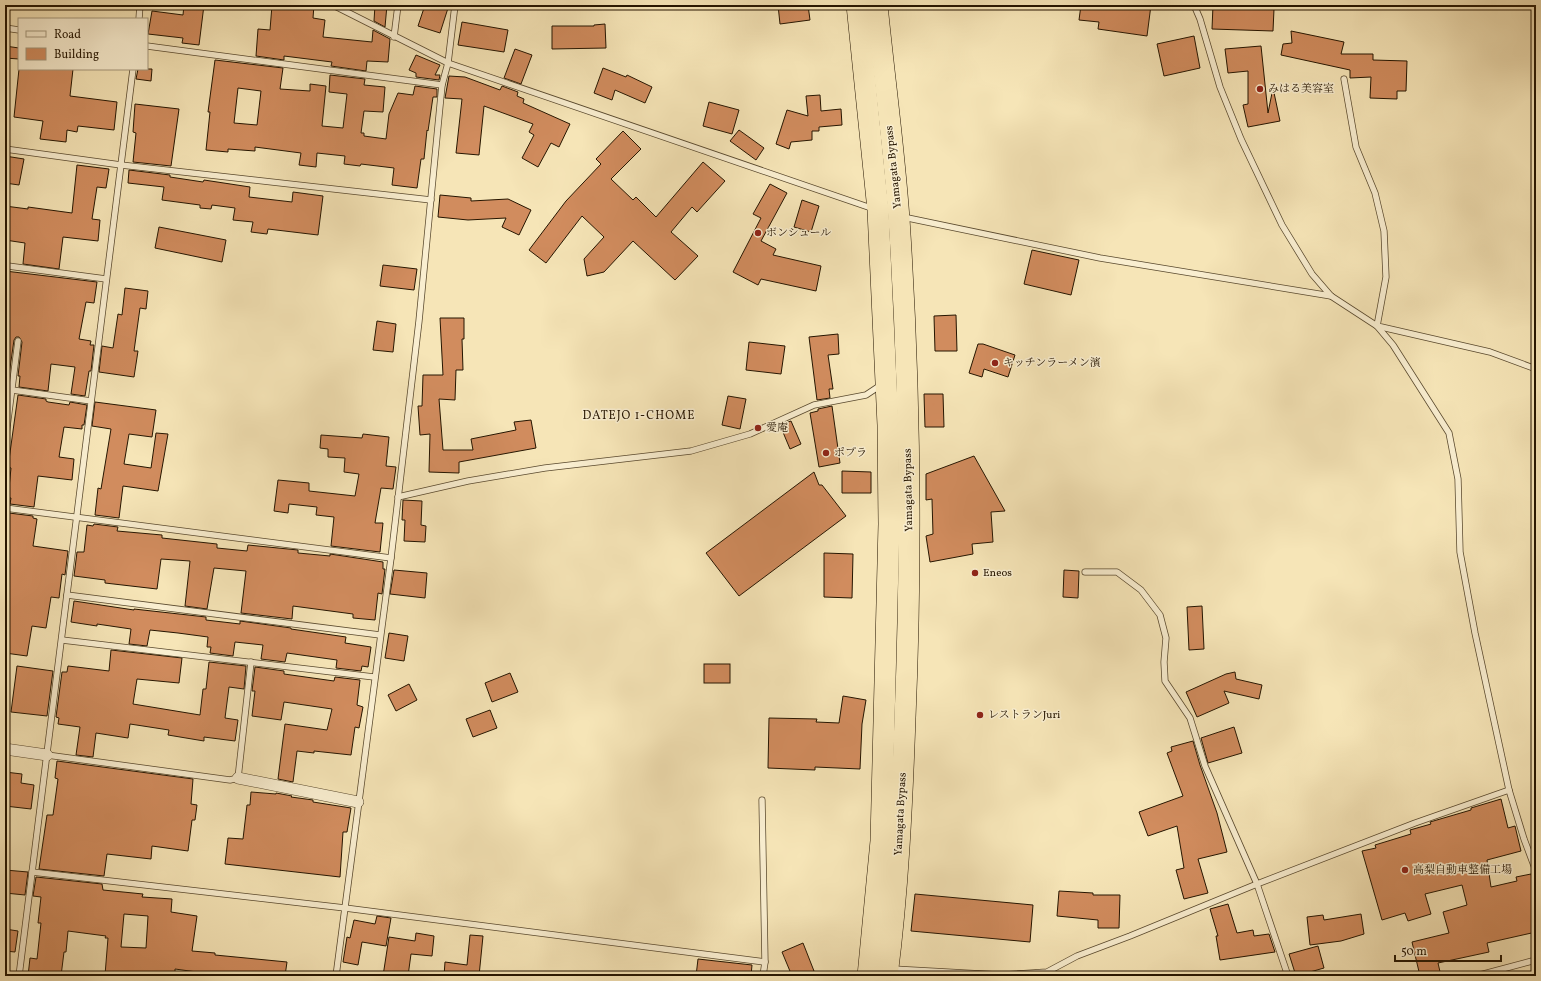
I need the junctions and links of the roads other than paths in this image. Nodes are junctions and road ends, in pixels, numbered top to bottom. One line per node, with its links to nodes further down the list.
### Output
1 (140, 5): 8 (lane)
2 (333, 5): 11 (lane)
3 (398, 5): 11 (lane)
4 (455, 5): 13 (lane)
5 (857, 5): 20 (highway, Yamagata Bypass)
6 (877, 5): 21 (highway, Yamagata Bypass)
7 (1194, 5): 24 (lane)
8 (139, 18)
9 (5, 28): 10 (lane)
10 (18, 30)
11 (394, 37): 13 (lane)
12 (148, 46): 16 (lane)
13 (448, 63): 16 (lane); 20 (lane)
14 (133, 70): 18 (lane)
15 (1344, 79): 25 (lane)
16 (442, 85): 19 (lane)
17 (5, 149): 18 (lane)
18 (121, 165): 19 (lane); 23 (lane)
19 (431, 200): 33 (lane)
20 (878, 210): 28 (highway, Yamagata Bypass)
21 (899, 216): 24 (lane); 55 (highway, Yamagata Bypass)
22 (8, 266): 23 (lane)
23 (106, 279): 31 (lane)
24 (1331, 296): 25 (lane)
25 (1377, 326): 27 (lane); 46 (lane)
26 (18, 341): 30 (lane)
27 (1536, 369)
28 (885, 383): 33 (lane); 59 (highway, Yamagata Bypass)
29 (5, 389): 30 (lane)
30 (12, 390): 31 (lane); 32 (lane)
31 (91, 401): 35 (lane)
32 (5, 443)
33 (398, 497): 36 (lane)
34 (5, 508): 35 (lane)
35 (77, 518): 36 (lane); 38 (lane)
36 (391, 558): 39 (lane)
37 (1085, 572): 51 (lane)
38 (67, 595): 39 (lane); 40 (lane)
39 (380, 635): 42 (lane)
40 (62, 640): 41 (lane); 44 (lane)
41 (251, 662): 42 (lane); 45 (lane)
42 (374, 677): 48 (lane)
43 (5, 749): 44 (street)
44 (47, 755): 45 (lane); 50 (lane)
45 (238, 778): 48 (street)
46 (1510, 790): 49 (lane); 51 (lane)
47 (762, 800): 54 (lane)
48 (358, 802): 52 (lane)
49 (1536, 871)
50 (32, 872): 52 (lane); 56 (lane)
51 (1257, 884): 55 (lane); 60 (lane)
52 (344, 908): 54 (lane); 57 (lane)
53 (1536, 960): 61 (lane)
54 (765, 962): 58 (lane)
55 (888, 973)
56 (19, 976)
57 (336, 976)
58 (763, 976)
59 (868, 976)
60 (1288, 976)
61 (1476, 976)

